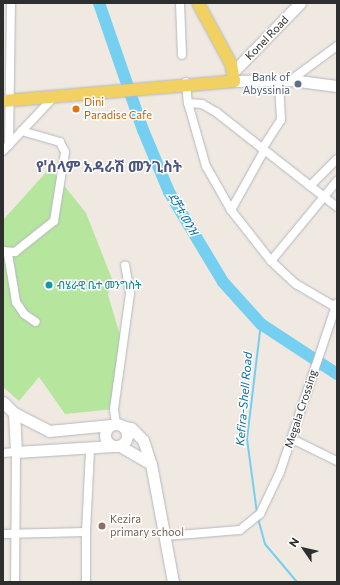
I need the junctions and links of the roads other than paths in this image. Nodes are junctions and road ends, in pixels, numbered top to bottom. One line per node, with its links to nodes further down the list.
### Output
1 (11, 3): 13 (street)
2 (180, 3): 6 (street)
3 (198, 3): 7 (main road)
4 (300, 3): 7 (main road, Konel Road)
5 (337, 46): 8 (street)
6 (182, 55)
7 (233, 76): 9 (main road); 10 (main road)
8 (291, 80): 9 (main road); 11 (main road)
9 (280, 81): 17 (street)
10 (181, 83): 12 (main road); 14 (street)
11 (337, 86)
12 (52, 99): 13 (main road); 15 (street)
13 (7, 101): 16 (street)
14 (188, 102): 17 (street); 23 (street)
15 (22, 131): 16 (street); 24 (street)
16 (6, 148)
17 (263, 150): 20 (street); 23 (street)
18 (337, 159): 20 (street)
19 (337, 181): 21 (street)
20 (310, 186): 21 (street)
21 (323, 196): 22 (street); 25 (street)
22 (337, 207)
23 (231, 210): 25 (street)
24 (5, 252): 28 (street)
25 (271, 261): 27 (street)
26 (125, 266): 31 (street)
27 (335, 308): 32 (street, Megala Crossing)
28 (36, 322)
29 (3, 402): 30 (main road)
30 (14, 413): 31 (main road); 35 (main road)
31 (116, 425): 33 (main road); 33 (main road); 38 (main road)
32 (292, 439): 37 (street); 42 (street, Megala Crossing)
33 (116, 446): 34 (main road); 38 (main road)
34 (90, 449): 35 (main road); 39 (street)
35 (16, 452): 36 (street); 40 (street)
36 (3, 453)
37 (337, 461)
38 (151, 464): 42 (main road)
39 (86, 532): 40 (street); 44 (street)
40 (16, 533): 41 (street); 43 (street)
41 (3, 534)
42 (166, 536): 45 (main road)
43 (15, 582)
44 (86, 582)
45 (173, 582)

